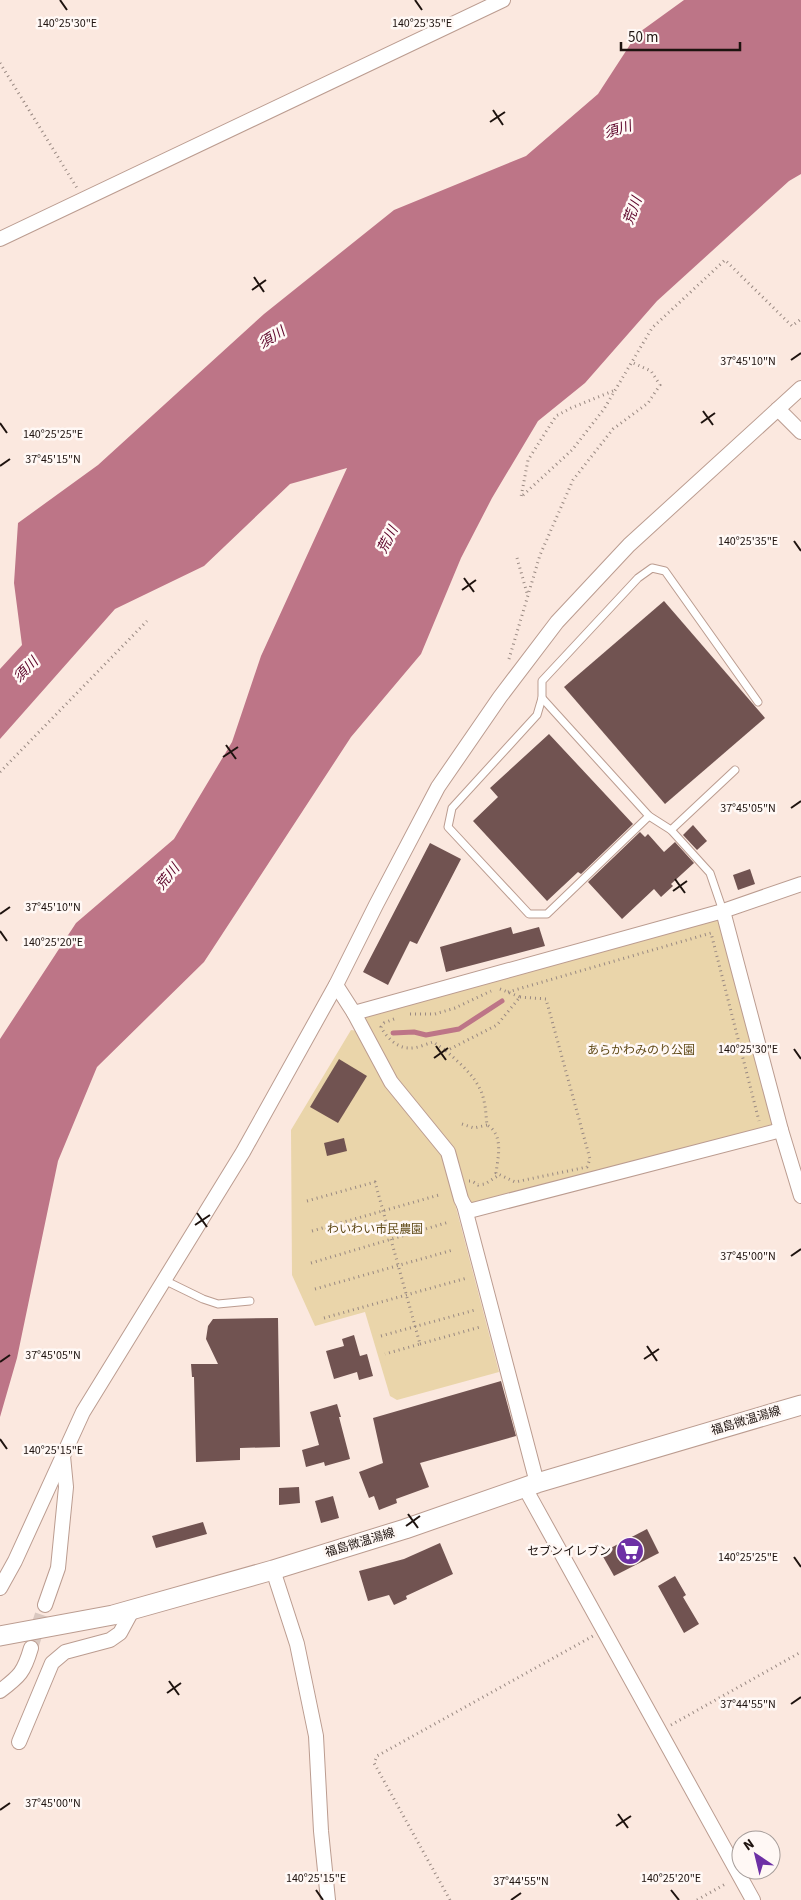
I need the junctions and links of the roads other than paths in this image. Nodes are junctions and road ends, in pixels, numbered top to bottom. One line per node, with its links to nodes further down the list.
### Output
1 (504, 0): 2 (street)
2 (0, 239)
3 (801, 388): 4 (street)
4 (778, 409): 5 (street); 13 (street)
5 (801, 432)
6 (542, 698): 7 (lane); 9 (lane); 9 (lane)
7 (758, 702)
8 (735, 770): 10 (lane)
9 (649, 816): 10 (lane)
10 (671, 830): 12 (lane)
11 (801, 884): 12 (street)
12 (723, 911): 14 (street); 15 (street)
13 (336, 985): 14 (street); 18 (street)
14 (354, 1013): 17 (street)
15 (781, 1130): 16 (street); 17 (street)
16 (801, 1196)
17 (464, 1206): 22 (street)
18 (164, 1280): 19 (lane); 21 (street)
19 (250, 1301)
20 (801, 1405): 22 (main road, 福島微温湯線)
21 (63, 1454): 24 (street); 25 (street)
22 (531, 1486): 23 (main road, 福島微温湯線); 32 (street)
23 (273, 1570): 26 (main road, 福島微温湯線); 31 (street)
24 (0, 1588)
25 (45, 1605)
26 (133, 1609): 27 (main road, 福島微温湯線); 30 (street)
27 (0, 1636)
28 (31, 1648): 29 (street)
29 (0, 1691)
30 (19, 1742)
31 (328, 1900)
32 (753, 1900)

